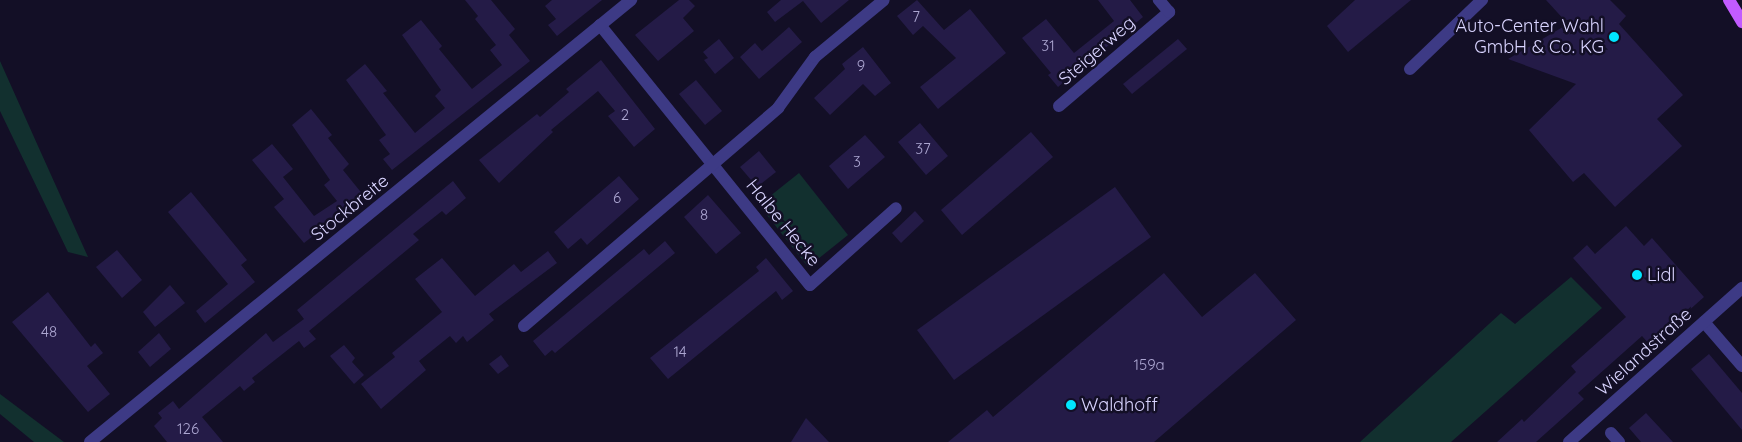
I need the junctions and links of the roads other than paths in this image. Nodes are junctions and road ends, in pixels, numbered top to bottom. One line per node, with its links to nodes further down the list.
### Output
1 (631, 0): 7 (street, Stockbreite)
2 (884, 0): 10 (street)
3 (1159, 0): 9 (street, Steigerweg)
4 (1482, 0): 8 (street)
5 (1729, 0): 6 (main road)
6 (1742, 22)
7 (600, 25): 10 (street, Halbe Hecke); 16 (street, Stockbreite)
8 (1410, 69)
9 (1059, 106)
10 (713, 163): 11 (street, Halbe Hecke); 14 (street)
11 (896, 208)
12 (1742, 288): 13 (street, Wielandstraße)
13 (1704, 322): 15 (street); 17 (street, Wielandstraße)
14 (524, 326)
15 (1742, 366)
16 (90, 442)
17 (1569, 442)

